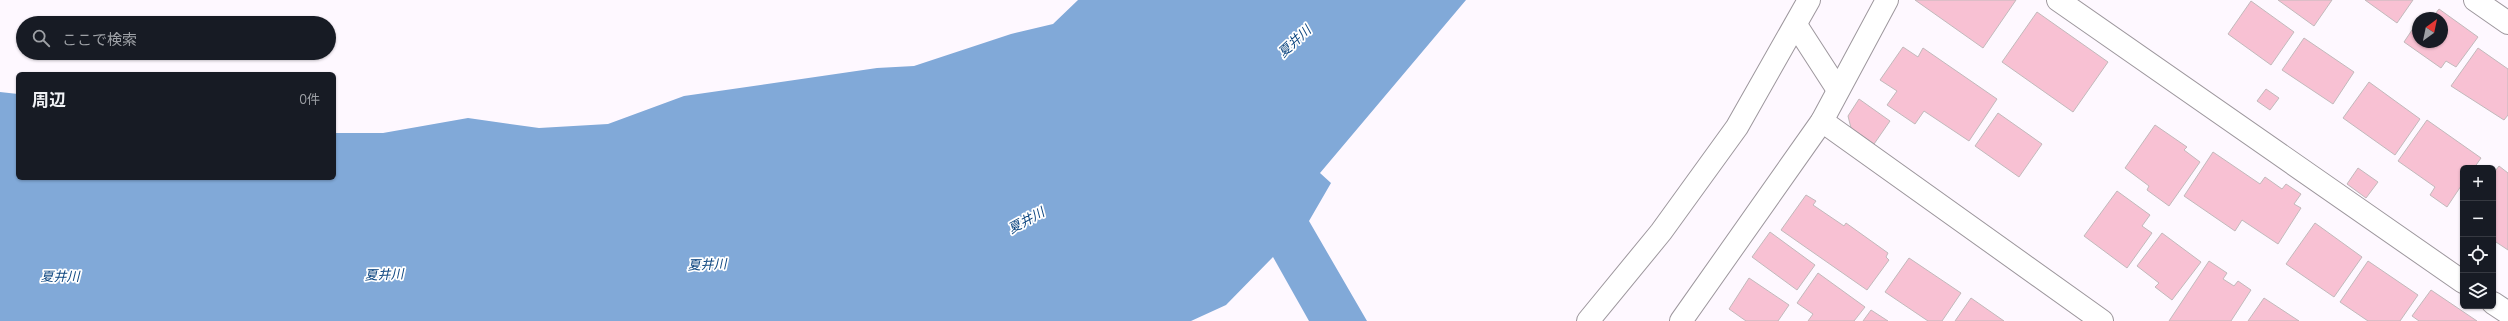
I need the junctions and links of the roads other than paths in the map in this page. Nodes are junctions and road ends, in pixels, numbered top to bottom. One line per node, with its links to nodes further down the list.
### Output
1 (1809, 0): 6 (street)
2 (1887, 0): 7 (street)
3 (2058, 0): 9 (street)
4 (2475, 0): 5 (street)
5 (2508, 23)
6 (1796, 25): 7 (street); 13 (street)
7 (1838, 90): 8 (street)
8 (1822, 121): 12 (street); 14 (street)
9 (2460, 280)
10 (2496, 305): 11 (street)
11 (2508, 313)
12 (1686, 319)
13 (1588, 321)
14 (2102, 321)

